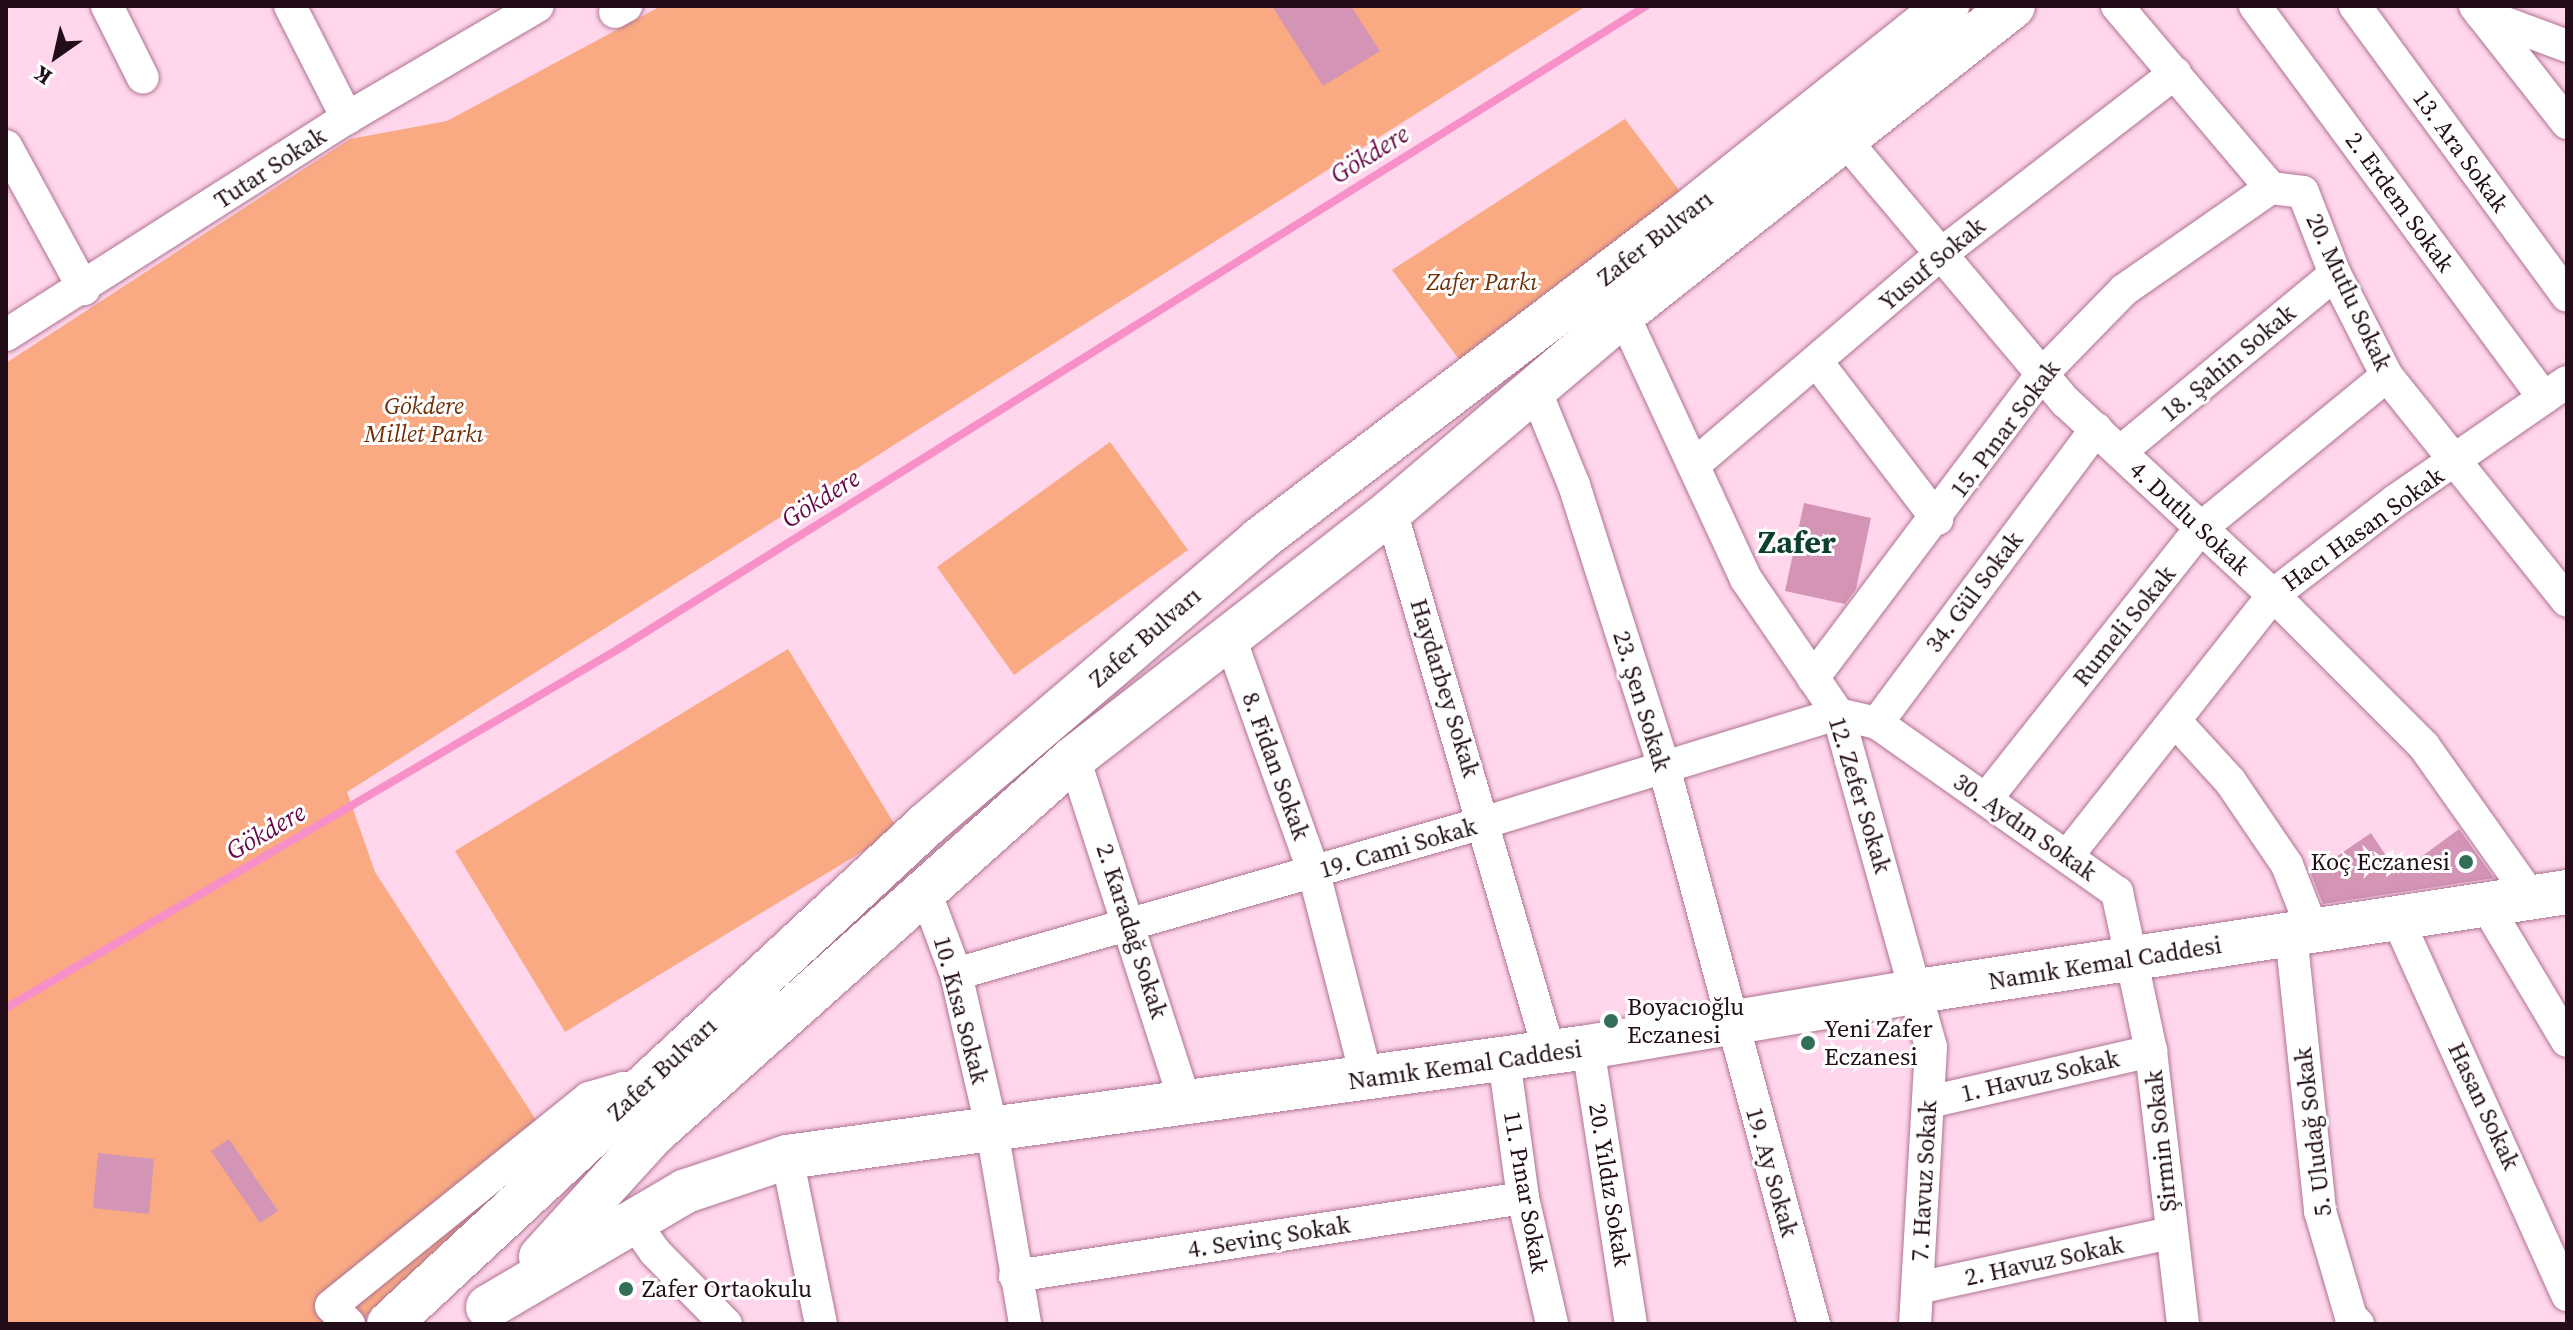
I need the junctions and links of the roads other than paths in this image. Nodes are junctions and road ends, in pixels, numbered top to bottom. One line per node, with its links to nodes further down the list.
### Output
1 (107, 6): 12 (street)
2 (290, 6): 13 (street)
3 (538, 6): 13 (street, Tutar Sokak)
4 (1947, 6): 64 (main road, Zafer Bulvarı)
5 (2013, 6): 15 (main road, Zafer Bulvarı)
6 (2117, 6): 11 (street)
7 (2255, 6): 28 (street, 2. Erdem Sokak)
8 (2355, 6): 21 (street, 13. Ara Sokak)
9 (2472, 9): 10 (street); 14 (street)
10 (2567, 46)
11 (2175, 73): 17 (street); 18 (street, Yusuf Sokak)
12 (143, 78)
13 (347, 118): 20 (street, Tutar Sokak)
14 (2567, 123)
15 (1845, 140): 18 (street, 4. Dutlu Sokak); 22 (main road, Zafer Bulvarı)
16 (6, 146): 20 (street)
17 (2271, 188): 19 (street, 20. Mutlu Sokak); 25 (street, 15. Pınar Sokak)
18 (1941, 254): 24 (street, Yusuf Sokak); 25 (street, 4. Dutlu Sokak)
19 (2335, 274): 26 (street, 20. Mutlu Sokak); 30 (street, 18. Şahin Sokak)
20 (84, 289): 23 (street, Tutar Sokak)
21 (2567, 296)
22 (1623, 314): 27 (main road, Zafer Bulvarı); 32 (street, 12. Zefer Sokak)
23 (6, 335)
24 (1817, 362): 32 (street, Yusuf Sokak); 34 (street)
25 (2042, 374): 29 (street, 4. Dutlu Sokak); 34 (street, 15. Pınar Sokak)
26 (2387, 376): 31 (street, 20. Mutlu Sokak); 35 (street, Rumeli Sokak)
27 (1534, 387): 33 (main road, Zafer Bulvarı); 44 (street, 23. Şen Sokak)
28 (2556, 390): 31 (street, Hacı Hasan Sokak)
29 (2096, 429): 30 (street, 4. Dutlu Sokak); 41 (street, 34. Gül Sokak)
30 (2120, 452): 35 (street, 4. Dutlu Sokak)
31 (2457, 460): 36 (street, Hacı Hasan Sokak); 37 (street, 20. Mutlu Sokak)
32 (1695, 464): 39 (street, 12. Zefer Sokak)
33 (1391, 511): 38 (main road, Zafer Bulvarı); 46 (street, Haydarbey Sokak)
34 (1937, 519): 39 (street, 15. Pınar Sokak)
35 (2201, 528): 36 (street, 4. Dutlu Sokak); 45 (street, Rumeli Sokak)
36 (2273, 595): 42 (street, Hacı Hasan Sokak); 50 (street, 4. Dutlu Sokak)
37 (2567, 601)
38 (1230, 638): 43 (main road, Zafer Bulvarı); 48 (street, 8. Fidan Sokak)
39 (1813, 678): 40 (street, 12. Zefer Sokak)
40 (1838, 714): 41 (street); 44 (street, 19. Cami Sokak); 57 (street, 12. Zefer Sokak)
41 (1877, 723): 45 (street, 30. Aydın Sokak)
42 (2177, 723): 47 (street, Hacı Hasan Sokak); 54 (street, 5. Uludağ Sokak)
43 (1074, 758): 49 (main road, Zafer Bulvarı); 53 (street, 2. Karadağ Sokak)
44 (1664, 767): 46 (street, 19. Cami Sokak); 58 (street, 23. Şen Sokak)
45 (1986, 799): 47 (street, 30. Aydın Sokak)
46 (1486, 822): 48 (street, 19. Cami Sokak); 60 (street, Haydarbey Sokak)
47 (2068, 855): 55 (street, 30. Aydın Sokak)
48 (1314, 873): 53 (street, 19. Cami Sokak); 63 (street, 8. Fidan Sokak)
49 (925, 891): 56 (street, 10. Kısa Sokak); 69 (main road, Zafer Bulvarı)
50 (2549, 895): 51 (main road, Namık Kemal Caddesi)
51 (2486, 905): 52 (main road, Namık Kemal Caddesi); 59 (street)
52 (2397, 918): 54 (main road, Namık Kemal Caddesi); 77 (street, Hasan Sokak)
53 (1130, 921): 56 (street, 19. Cami Sokak); 66 (street, 2. Karadağ Sokak)
54 (2302, 933): 55 (main road, Namık Kemal Caddesi); 89 (street, 5. Uludağ Sokak)
55 (2133, 959): 57 (main road, Namık Kemal Caddesi); 61 (street, Şirmin Sokak)
56 (956, 974): 68 (street, 10. Kısa Sokak)
57 (1918, 991): 58 (main road, Namık Kemal Caddesi); 65 (street, 7. Havuz Sokak)
58 (1730, 1020): 60 (main road, Namık Kemal Caddesi); 86 (street, 19. Ay Sokak)
59 (2567, 1041)
60 (1568, 1049): 62 (main road, Namık Kemal Caddesi); 85 (street, 20. Yıldız Sokak)
61 (2151, 1051): 65 (street, 1. Havuz Sokak); 74 (street, Şirmin Sokak)
62 (1504, 1059): 63 (main road, Namık Kemal Caddesi); 72 (street, 11. Pınar Sokak)
63 (1367, 1080): 66 (main road, Namık Kemal Caddesi)
64 (639, 1090): 67 (main road, Zafer Bulvarı); 79 (street)
65 (1929, 1102): 76 (street, 7. Havuz Sokak)
66 (1186, 1104): 68 (main road, Namık Kemal Caddesi)
67 (605, 1121): 69 (main road); 80 (main road, Zafer Bulvarı)
68 (992, 1130): 70 (main road, Namık Kemal Caddesi); 75 (street, 10. Kısa Sokak)
69 (654, 1133): 71 (main road); 78 (main road, Zafer Bulvarı)
70 (787, 1157): 71 (main road, Namık Kemal Caddesi); 82 (street)
71 (686, 1191): 73 (main road, Namık Kemal Caddesi)
72 (1523, 1198): 75 (street, 4. Sevinç Sokak); 84 (street, 11. Pınar Sokak)
73 (632, 1220): 78 (main road, Namık Kemal Caddesi); 81 (street)
74 (2171, 1233): 76 (street, 2. Havuz Sokak); 88 (street, Şirmin Sokak)
75 (1015, 1276): 83 (street, 10. Kısa Sokak)
76 (1918, 1288): 87 (street, 7. Havuz Sokak)
77 (2567, 1295)
78 (479, 1315)
79 (349, 1324)
80 (389, 1324)
81 (726, 1324)
82 (821, 1324)
83 (1025, 1324)
84 (1552, 1324)
85 (1631, 1324)
86 (1814, 1324)
87 (1915, 1324)
88 (2183, 1324)
89 (2358, 1324)

